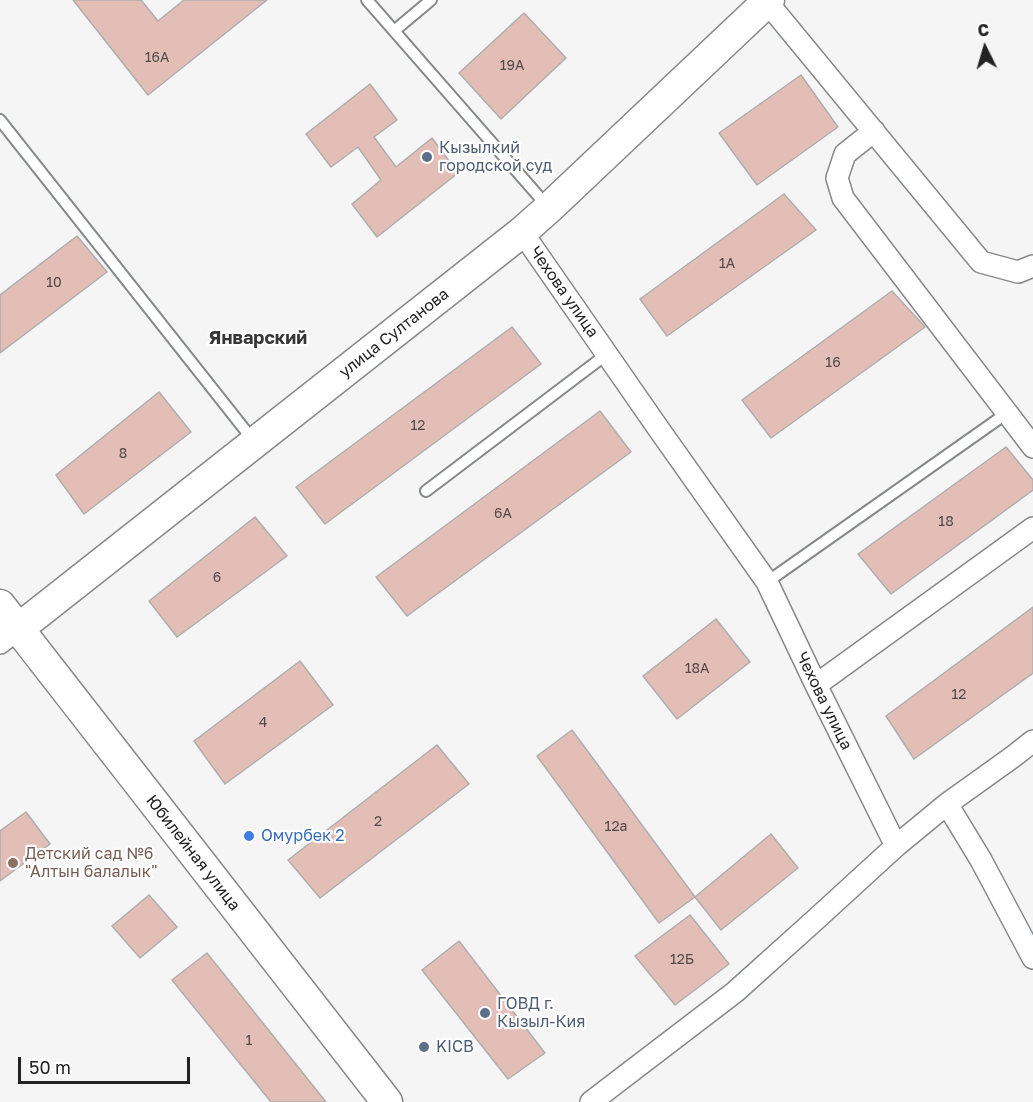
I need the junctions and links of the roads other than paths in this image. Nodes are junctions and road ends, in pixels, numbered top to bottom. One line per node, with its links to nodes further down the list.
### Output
1 (367, 0): 4 (lane)
2 (431, 0): 4 (lane)
3 (768, 1): 6 (street); 7 (main road, улица Султанова)
4 (394, 31): 7 (lane)
5 (0, 120): 12 (lane)
6 (873, 131): 9 (street); 11 (street)
7 (549, 208): 8 (main road, улица Султанова)
8 (522, 232): 10 (street, Чехова улица); 12 (main road, улица Султанова)
9 (1033, 266)
10 (607, 354): 14 (lane); 16 (street, Чехова улица)
11 (1007, 413): 13 (street); 16 (lane)
12 (255, 442): 18 (main road, улица Султанова)
13 (1033, 447)
14 (426, 491)
15 (1033, 528): 19 (street)
16 (767, 582): 19 (street, Чехова улица)
17 (0, 605): 18 (main road, Юбилейная улица)
18 (9, 636): 24 (main road, Юбилейная улица)
19 (816, 685): 22 (street, Чехова улица)
20 (1033, 741): 21 (street)
21 (947, 804): 22 (street); 23 (street)
22 (896, 846): 25 (street)
23 (1033, 958)
24 (387, 1101)
25 (591, 1102)

